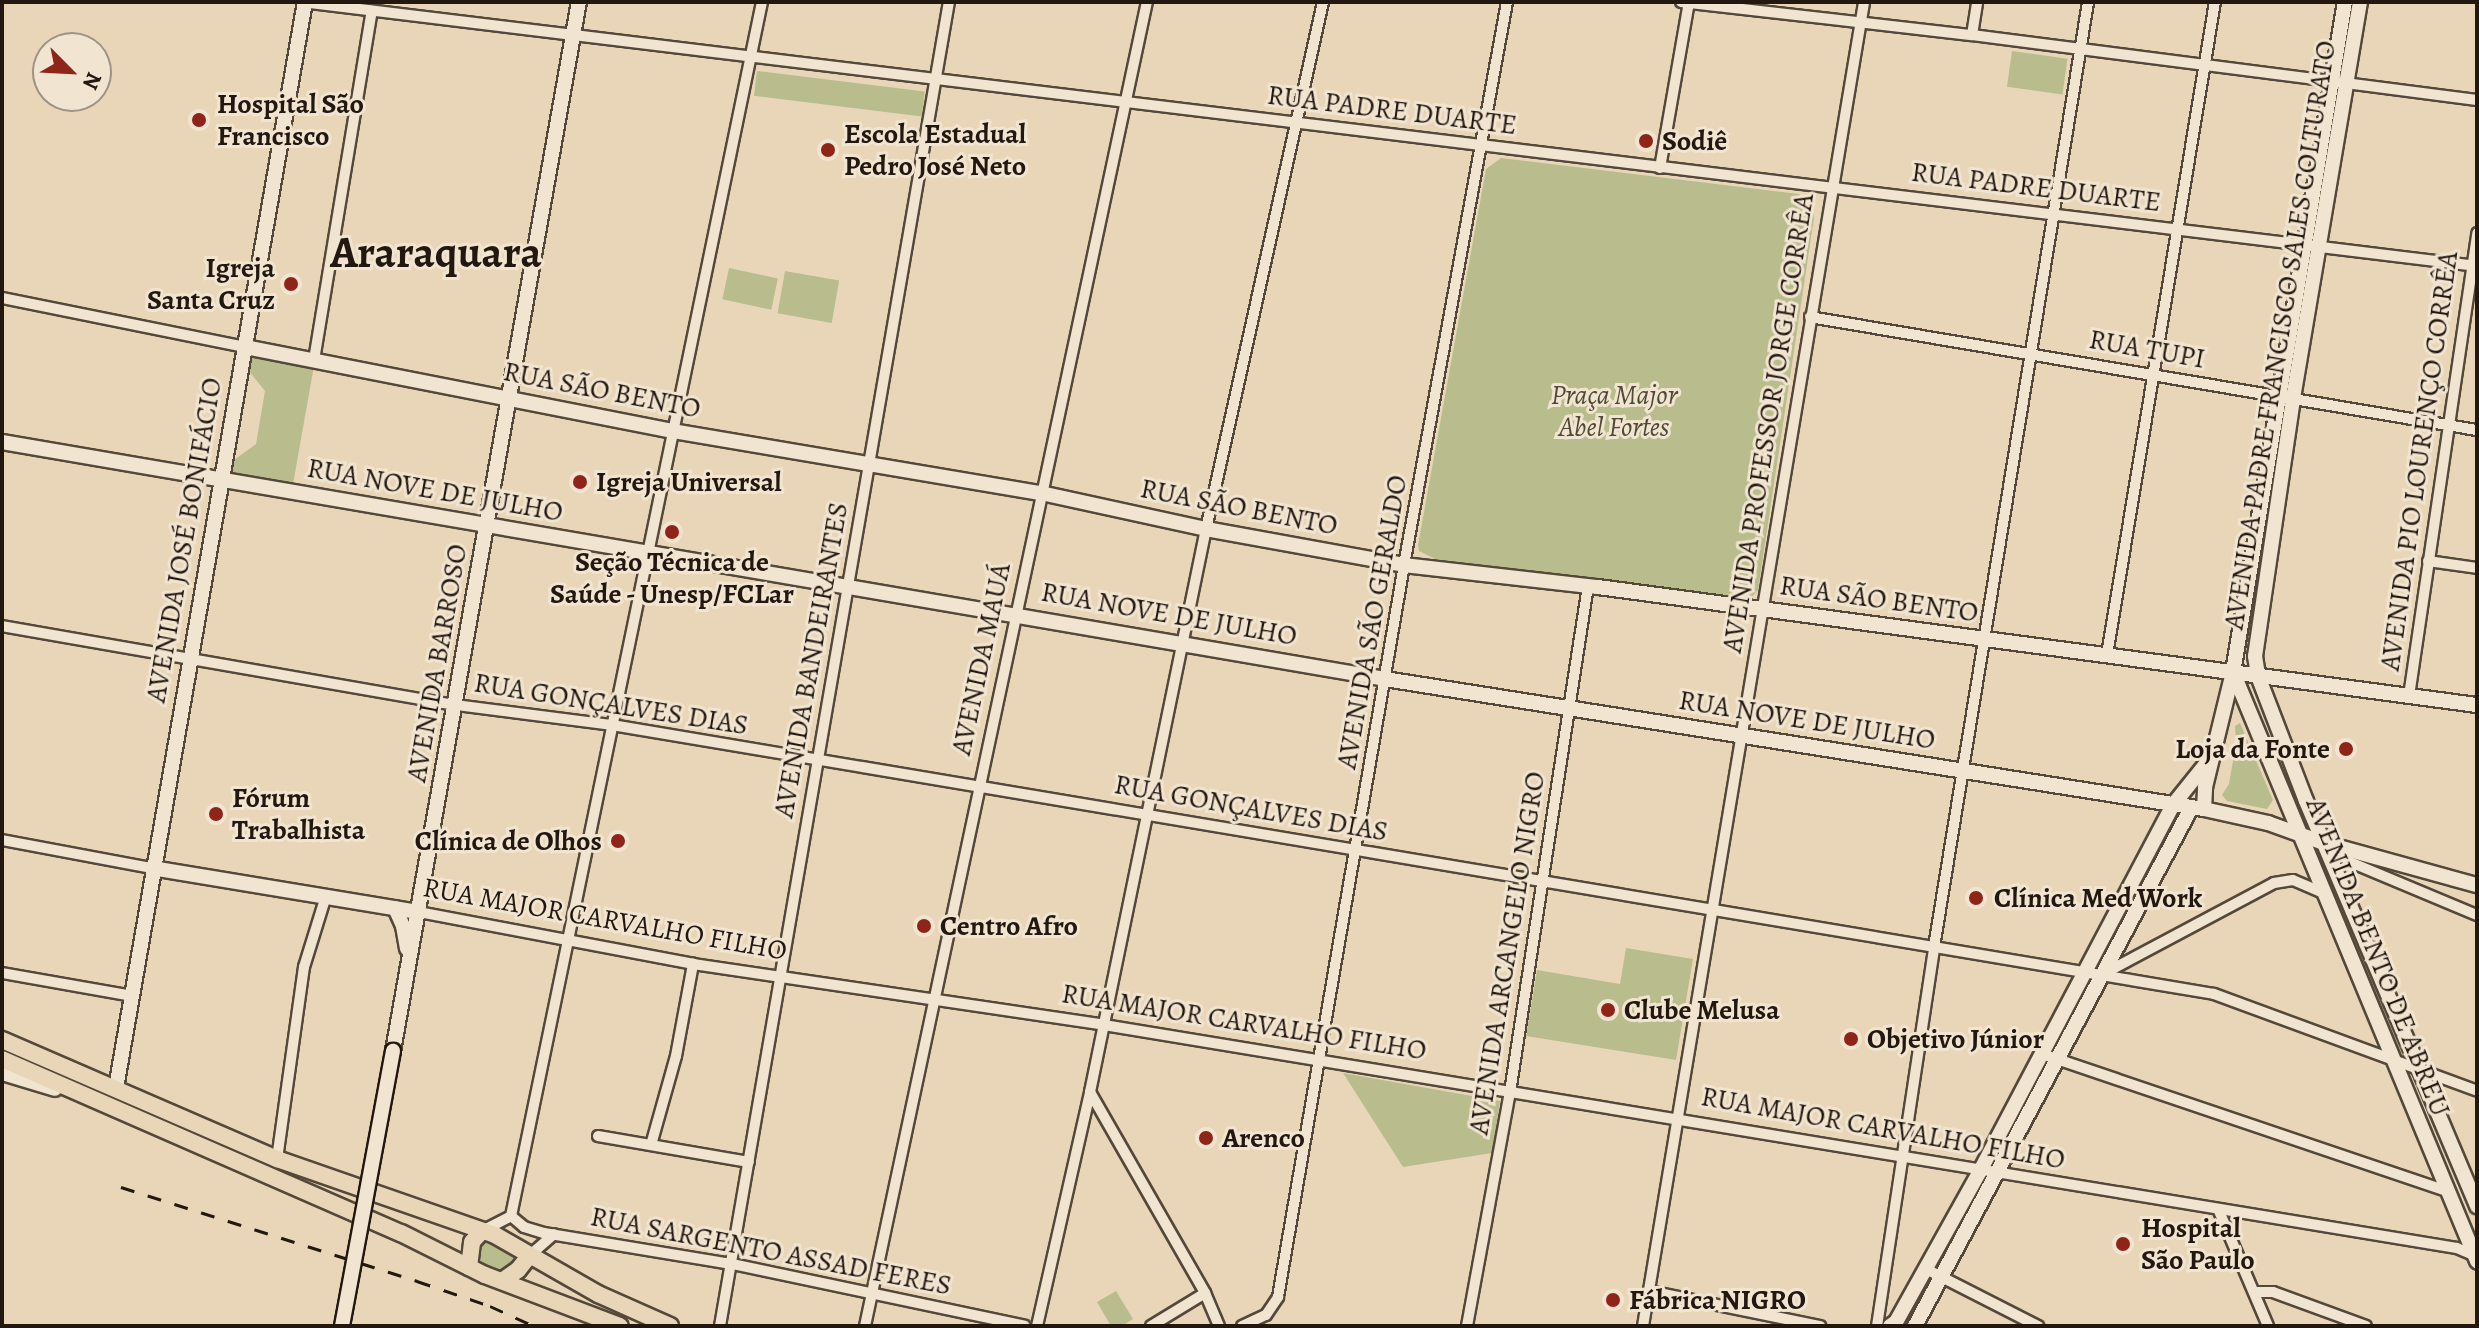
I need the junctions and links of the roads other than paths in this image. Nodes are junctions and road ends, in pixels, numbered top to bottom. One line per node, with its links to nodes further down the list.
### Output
1 (304, 2): 15 (street, RUA PADRE DUARTE); 38 (street, AVENIDA JOSÉ BONIFÁCIO)
2 (579, 2): 18 (street, AVENIDA BARROSO)
3 (762, 2): 20 (street)
4 (949, 2): 22 (street, AVENIDA BANDEIRANTES)
5 (1147, 2): 25 (street, AVENIDA MAUÁ)
6 (1323, 2): 26 (street)
7 (1507, 2): 27 (street, AVENIDA SÃO GERALDO)
8 (1686, 2): 16 (street); 28 (street)
9 (1864, 2): 16 (street, AVENIDA PROFESSOR JORGE CORRÊA)
10 (1977, 2): 17 (street)
11 (2088, 2): 19 (street)
12 (2215, 2): 21 (street)
13 (2345, 2): 23 (street, AVENIDA PADRE FRANCISCO SALES COLTURATO)
14 (2360, 2): 23 (street, AVENIDA PADRE FRANCISCO SALES COLTURATO)
15 (372, 11): 18 (street, RUA PADRE DUARTE); 40 (street)
16 (1860, 21): 17 (street); 29 (street, AVENIDA PROFESSOR JORGE CORRÊA)
17 (1972, 35): 19 (street)
18 (572, 37): 20 (street, RUA PADRE DUARTE); 43 (street, AVENIDA BARROSO)
19 (2080, 48): 21 (street); 30 (street)
20 (753, 59): 22 (street, RUA PADRE DUARTE); 46 (street)
21 (2205, 64): 23 (street); 31 (street)
22 (935, 81): 25 (street, RUA PADRE DUARTE); 48 (street, AVENIDA BANDEIRANTES)
23 (2339, 82): 24 (street); 33 (street, AVENIDA PADRE FRANCISCO SALES COLTURATO); 34 (street, AVENIDA PADRE FRANCISCO SALES COLTURATO)
24 (2477, 100)
25 (1125, 104): 26 (street, RUA PADRE DUARTE); 50 (street, AVENIDA MAUÁ)
26 (1297, 122): 27 (street, RUA PADRE DUARTE); 52 (street)
27 (1481, 145): 28 (street, RUA PADRE DUARTE); 55 (street, AVENIDA SÃO GERALDO)
28 (1660, 168): 29 (street, RUA PADRE DUARTE)
29 (1831, 187): 30 (street, RUA PADRE DUARTE); 37 (street, AVENIDA PROFESSOR JORGE CORRÊA)
30 (2055, 213): 31 (street, RUA PADRE DUARTE); 39 (street)
31 (2176, 229): 33 (street, RUA PADRE DUARTE); 41 (street)
32 (2477, 233): 35 (street, AVENIDA PIO LOURENÇO CORRÊA)
33 (2303, 243): 34 (street, RUA PADRE DUARTE); 42 (street, AVENIDA PADRE FRANCISCO SALES COLTURATO)
34 (2319, 245): 35 (street, RUA PADRE DUARTE); 42 (street, AVENIDA PADRE FRANCISCO SALES COLTURATO)
35 (2475, 266): 44 (street, AVENIDA PIO LOURENÇO CORRÊA)
36 (2, 298): 38 (street, RUA SÃO BENTO)
37 (1810, 317): 39 (street, RUA TUPI); 59 (street, AVENIDA PROFESSOR JORGE CORRÊA)
38 (245, 347): 40 (street, RUA SÃO BENTO); 49 (street, AVENIDA JOSÉ BONIFÁCIO)
39 (2033, 355): 41 (street, RUA TUPI); 62 (street)
40 (314, 360): 43 (street, RUA SÃO BENTO)
41 (2152, 374): 42 (street, RUA TUPI); 64 (street)
42 (2285, 398): 44 (street, RUA TUPI); 66 (street, AVENIDA PADRE FRANCISCO SALES COLTURATO); 67 (street, AVENIDA PADRE FRANCISCO SALES COLTURATO)
43 (509, 399): 46 (street, RUA SÃO BENTO); 51 (street, AVENIDA BARROSO)
44 (2448, 425): 45 (street, RUA TUPI); 54 (street, AVENIDA PIO LOURENÇO CORRÊA)
45 (2477, 430)
46 (673, 431): 48 (street, RUA SÃO BENTO); 53 (street)
47 (2, 442): 49 (street, RUA NOVE DE JULHO)
48 (871, 461): 50 (street, RUA SÃO BENTO); 58 (street, AVENIDA BANDEIRANTES)
49 (222, 480): 51 (street, RUA NOVE DE JULHO); 65 (street, AVENIDA JOSÉ BONIFÁCIO)
50 (1041, 493): 52 (street, RUA SÃO BENTO); 60 (street, AVENIDA MAUÁ)
51 (487, 525): 53 (street, RUA NOVE DE JULHO); 70 (street, AVENIDA BARROSO)
52 (1206, 529): 55 (street, RUA SÃO BENTO); 63 (street)
53 (647, 552): 58 (street, RUA NOVE DE JULHO); 73 (street)
54 (2428, 561): 56 (street); 69 (street, AVENIDA PIO LOURENÇO CORRÊA)
55 (1404, 565): 57 (street, RUA SÃO BENTO); 68 (street, AVENIDA SÃO GERALDO)
56 (2477, 568)
57 (1588, 586): 59 (street, RUA SÃO BENTO); 72 (street, AVENIDA ARCANGELO NIGRO)
58 (848, 587): 60 (street, RUA NOVE DE JULHO); 76 (street, AVENIDA BANDEIRANTES)
59 (1761, 609): 62 (street, RUA SÃO BENTO); 74 (street, AVENIDA PROFESSOR JORGE CORRÊA)
60 (1015, 613): 63 (street, RUA NOVE DE JULHO); 78 (street, AVENIDA MAUÁ)
61 (2, 626): 65 (street, RUA GONÇALVES DIAS)
62 (1984, 640): 64 (street, RUA SÃO BENTO); 77 (street)
63 (1184, 644): 68 (street, RUA NOVE DE JULHO); 83 (street)
64 (2107, 655): 66 (street, RUA SÃO BENTO)
65 (189, 658): 70 (street, RUA GONÇALVES DIAS); 89 (street, AVENIDA JOSÉ BONIFÁCIO)
66 (2233, 672): 67 (street, RUA SÃO BENTO); 75 (street, AVENIDA PADRE FRANCISCO SALES COLTURATO); 82 (street, AVENIDA BENTO DE ABREU)
67 (2258, 676): 69 (street, RUA SÃO BENTO); 79 (street, AVENIDA BENTO DE ABREU)
68 (1385, 679): 72 (street, RUA NOVE DE JULHO); 88 (street, AVENIDA SÃO GERALDO)
69 (2409, 696): 71 (street, RUA SÃO BENTO)
70 (456, 705): 73 (street, RUA GONÇALVES DIAS); 96 (street, AVENIDA BARROSO)
71 (2477, 705)
72 (1569, 710): 74 (street, RUA NOVE DE JULHO); 90 (street, AVENIDA ARCANGELO NIGRO)
73 (612, 725): 76 (street, RUA GONÇALVES DIAS); 98 (street)
74 (1741, 737): 77 (street, RUA NOVE DE JULHO); 95 (street, AVENIDA PROFESSOR JORGE CORRÊA)
75 (2215, 753): 80 (street); 81 (street, AVENIDA PADRE FRANCISCO SALES COLTURATO)
76 (818, 761): 78 (street, RUA GONÇALVES DIAS); 105 (street, AVENIDA BANDEIRANTES)
77 (1963, 771): 80 (street, RUA NOVE DE JULHO); 99 (street)
78 (979, 787): 83 (street, RUA GONÇALVES DIAS); 107 (street, AVENIDA MAUÁ)
79 (2306, 801): 82 (street); 87 (street, AVENIDA BENTO DE ABREU)
80 (2173, 805): 81 (street, RUA NOVE DE JULHO); 102 (street)
81 (2197, 808): 84 (street, RUA NOVE DE JULHO); 104 (street, AVENIDA PADRE FRANCISCO SALES COLTURATO)
82 (2288, 809): 84 (street); 85 (street, AVENIDA BENTO DE ABREU)
83 (1147, 814): 88 (street, RUA GONÇALVES DIAS); 108 (street)
84 (2268, 823): 85 (street, RUA NOVE DE JULHO)
85 (2298, 835): 87 (street, RUA NOVE DE JULHO); 92 (street, AVENIDA BENTO DE ABREU)
86 (2, 840): 89 (street, RUA MAJOR CARVALHO FILHO)
87 (2324, 843): 91 (street, RUA NOVE DE JULHO); 97 (street); 115 (street, AVENIDA BENTO DE ABREU)
88 (1357, 850): 90 (street, RUA GONÇALVES DIAS); 114 (street, AVENIDA SÃO GERALDO)
89 (152, 868): 93 (street, RUA MAJOR CARVALHO FILHO); 106 (street, AVENIDA JOSÉ BONIFÁCIO)
90 (1542, 881): 95 (street, RUA GONÇALVES DIAS); 120 (street, AVENIDA ARCANGELO NIGRO)
91 (2477, 885)
92 (2324, 893): 104 (street); 113 (street, AVENIDA BENTO DE ABREU)
93 (325, 899): 94 (street, RUA MAJOR CARVALHO FILHO); 127 (street)
94 (395, 908): 96 (street, RUA MAJOR CARVALHO FILHO); 100 (street, AVENIDA BARROSO)
95 (1712, 910): 99 (street, RUA GONÇALVES DIAS); 124 (street, AVENIDA PROFESSOR JORGE CORRÊA)
96 (419, 912): 98 (street, RUA MAJOR CARVALHO FILHO); 100 (street, AVENIDA BARROSO)
97 (2477, 915)
98 (569, 940): 101 (street, RUA MAJOR CARVALHO FILHO); 135 (street)
99 (1934, 947): 102 (street, RUA GONÇALVES DIAS); 128 (street)
100 (408, 954): 150 (street, AVENIDA BARROSO, bridge)
101 (693, 964): 105 (street, RUA MAJOR CARVALHO FILHO); 126 (street)
102 (2086, 972): 104 (street, RUA GONÇALVES DIAS); 110 (street)
103 (2, 973): 106 (street)
104 (2103, 974): 111 (street, AVENIDA PADRE FRANCISCO SALES COLTURATO); 113 (street, RUA GONÇALVES DIAS)
105 (780, 977): 107 (street, RUA MAJOR CARVALHO FILHO); 129 (street, AVENIDA BANDEIRANTES)
106 (132, 996): 117 (street, AVENIDA JOSÉ BONIFÁCIO)
107 (935, 998): 108 (street, RUA MAJOR CARVALHO FILHO); 147 (street, AVENIDA MAUÁ)
108 (1104, 1025): 114 (street, RUA MAJOR CARVALHO FILHO); 119 (street)
109 (2, 1040): 117 (main road)
110 (2042, 1054): 111 (street); 122 (street)
111 (2059, 1058): 123 (street, AVENIDA PADRE FRANCISCO SALES COLTURATO); 132 (street)
112 (2, 1059): 121 (main road)
113 (2392, 1060): 115 (street, RUA GONÇALVES DIAS); 132 (street, AVENIDA BENTO DE ABREU)
114 (1320, 1061): 120 (street, RUA MAJOR CARVALHO FILHO); 159 (street, AVENIDA SÃO GERALDO)
115 (2419, 1070): 118 (street, RUA GONÇALVES DIAS); 133 (street, AVENIDA BENTO DE ABREU)
116 (2, 1073): 121 (street)
117 (116, 1088): 127 (main road)
118 (2477, 1091)
119 (1090, 1092): 149 (street); 156 (street)
120 (1510, 1092): 124 (street, RUA MAJOR CARVALHO FILHO); 160 (street, AVENIDA ARCANGELO NIGRO)
121 (86, 1098): 142 (main road)
122 (2019, 1099): 123 (street); 130 (street)
123 (2034, 1106): 131 (street, AVENIDA PADRE FRANCISCO SALES COLTURATO)
124 (1676, 1119): 128 (street, RUA MAJOR CARVALHO FILHO); 146 (street, AVENIDA PROFESSOR JORGE CORRÊA)
125 (598, 1136): 126 (street)
126 (651, 1145): 129 (street)
127 (277, 1159): 136 (main road)
128 (1900, 1159): 130 (street, RUA MAJOR CARVALHO FILHO); 163 (street)
129 (749, 1162): 141 (street, AVENIDA BANDEIRANTES)
130 (1980, 1171): 131 (street, RUA MAJOR CARVALHO FILHO); 143 (street)
131 (1997, 1174): 134 (street, RUA MAJOR CARVALHO FILHO); 144 (street, AVENIDA PADRE FRANCISCO SALES COLTURATO)
132 (2447, 1191): 138 (street, AVENIDA BENTO DE ABREU)
133 (2477, 1206)
134 (2219, 1211): 138 (street, RUA MAJOR CARVALHO FILHO); 148 (street)
135 (511, 1216): 136 (street); 137 (street, RUA SARGENTO ASSAD FERES)
136 (482, 1231): 139 (main road); 142 (main road)
137 (554, 1234): 139 (street); 141 (street, RUA SARGENTO ASSAD FERES)
138 (2467, 1242): 140 (street, AVENIDA BENTO DE ABREU)
139 (529, 1256): 145 (main road); 152 (main road)
140 (2476, 1257)
141 (732, 1264): 147 (street, RUA SARGENTO ASSAD FERES); 153 (street, AVENIDA BANDEIRANTES)
142 (469, 1267): 145 (main road)
143 (1926, 1269): 144 (street); 164 (street)
144 (1942, 1276): 165 (street, AVENIDA PADRE FRANCISCO SALES COLTURATO); 166 (street)
145 (502, 1281): 151 (main road)
146 (1649, 1291): 161 (street, AVENIDA PROFESSOR JORGE CORRÊA); 162 (street)
147 (873, 1292): 154 (street, AVENIDA MAUÁ); 155 (street, RUA SARGENTO ASSAD FERES)
148 (2254, 1292): 167 (street); 168 (street)
149 (1205, 1293): 157 (street); 158 (street)
150 (342, 1326)
151 (620, 1326)
152 (670, 1326)
153 (720, 1326)
154 (865, 1326)
155 (1025, 1326)
156 (1037, 1326)
157 (1151, 1326)
158 (1219, 1326)
159 (1242, 1326)
160 (1467, 1326)
161 (1643, 1326)
162 (1820, 1326)
163 (1877, 1326)
164 (1890, 1326)
165 (1915, 1326)
166 (2038, 1326)
167 (2268, 1326)
168 (2366, 1326)

